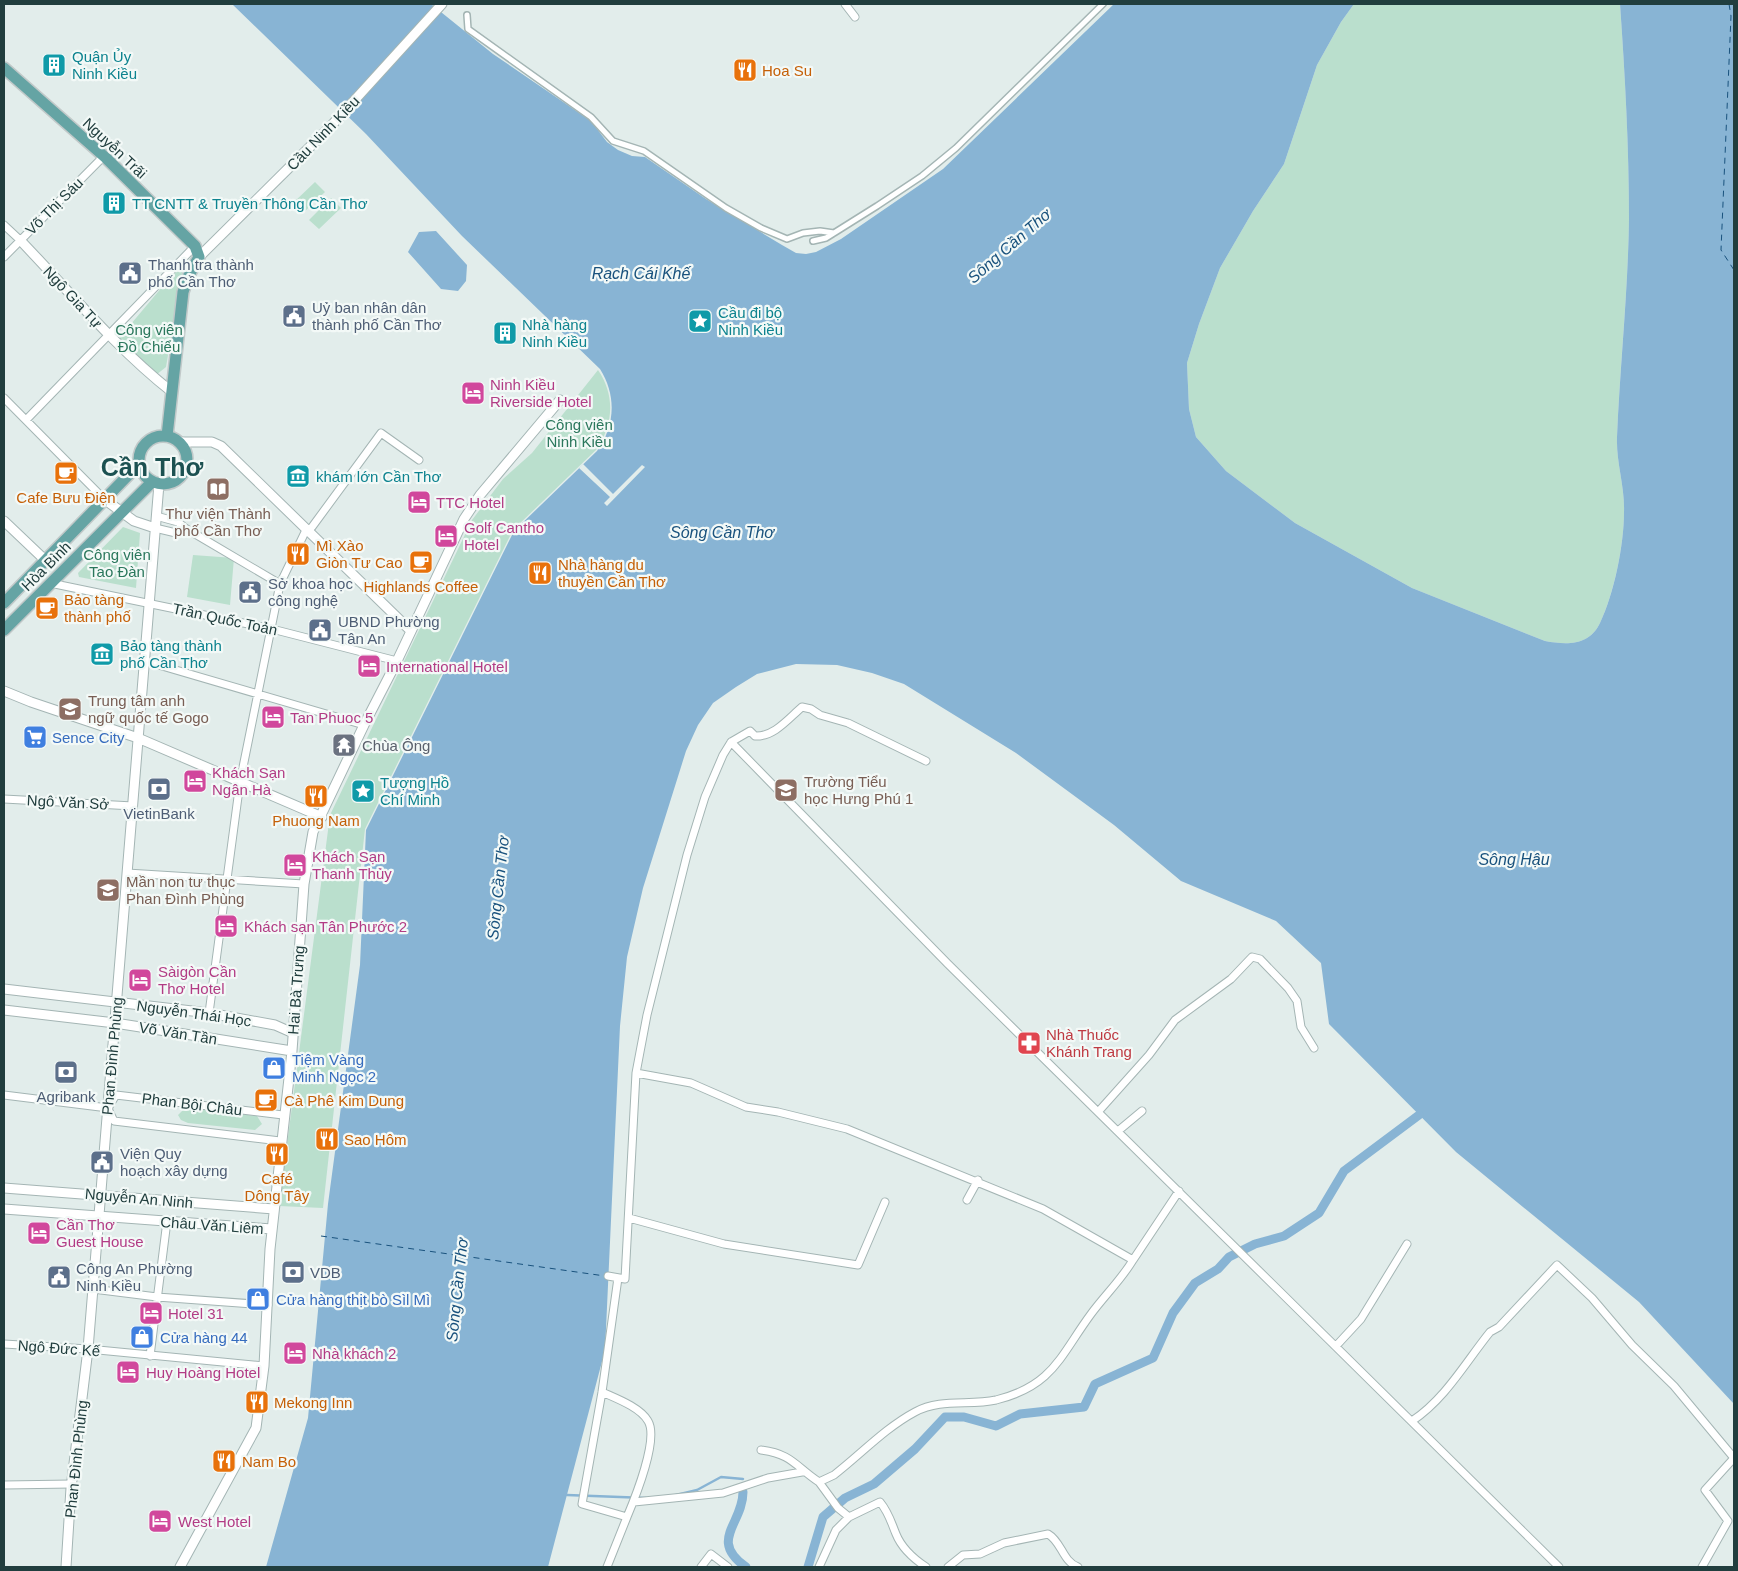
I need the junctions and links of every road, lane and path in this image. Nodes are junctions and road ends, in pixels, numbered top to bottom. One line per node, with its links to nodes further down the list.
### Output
1 (442, 4): 12 (street, Cầu Ninh Kiều)
2 (845, 4): 5 (street)
3 (1103, 4): 9 (street)
4 (467, 15): 9 (street)
5 (855, 17)
6 (4, 68): 7 (main road, Nguyễn Trãi)
7 (104, 156): 10 (street, Võ Thị Sáu); 12 (main road, Nguyễn Trãi)
8 (4, 225): 10 (street)
9 (834, 233): 11 (street)
10 (20, 240): 13 (street, Võ Thị Sáu); 14 (street, Ngô Gia Tự)
11 (813, 241)
12 (197, 252): 14 (street); 15 (main road)
13 (4, 256)
14 (109, 337): 15 (street, Ngô Gia Tự); 18 (street)
15 (172, 392): 19 (main road)
16 (4, 398): 18 (street)
17 (560, 400): 38 (street, Hai Bà Trưng)
18 (26, 420): 24 (street)
19 (167, 436): 20 (main road); 22 (main road)
20 (181, 442): 23 (main road); 30 (street)
21 (419, 460): 30 (street)
22 (138, 464): 23 (main road); 24 (main road, Hòa Bình)
23 (155, 483): 25 (main road, Hòa Bình); 26 (street, Phan Đình Phùng)
24 (104, 499): 25 (street); 31 (main road, Hòa Bình)
25 (121, 513): 28 (street); 32 (main road, Hòa Bình)
26 (156, 516): 28 (street, Phan Đình Phùng); 29 (street)
27 (4, 521): 31 (street)
28 (156, 528): 29 (street); 35 (street, Phan Đình Phùng)
29 (185, 528): 33 (street)
30 (306, 530): 33 (street); 38 (street)
31 (45, 560): 34 (main road, Hòa Bình)
32 (50, 583): 35 (street, Trần Quốc Toản); 37 (main road, Hòa Bình)
33 (280, 584): 36 (street)
34 (4, 603)
35 (149, 604): 36 (street, Trần Quốc Toản); 39 (street, Phan Đình Phùng)
36 (272, 629): 40 (street, Trần Quốc Toản); 42 (street)
37 (4, 630)
38 (411, 631): 40 (street, Hai Bà Trưng)
39 (145, 661): 42 (street); 44 (street, Phan Đình Phùng)
40 (397, 662): 43 (street, Hai Bà Trưng)
41 (4, 691): 44 (street)
42 (259, 694): 43 (street); 47 (street)
43 (364, 725): 50 (street, Hai Bà Trưng)
44 (138, 738): 47 (street); 49 (street, Phan Đình Phùng)
45 (731, 742): 46 (street); 62 (street); 66 (street)
46 (926, 761)
47 (240, 782): 50 (street); 52 (street)
48 (4, 799): 49 (street, Ngô Văn Sở)
49 (133, 806): 51 (street, Phan Đình Phùng)
50 (322, 817): 53 (street, Hai Bà Trưng)
51 (127, 873): 52 (street); 55 (street, Phan Đình Phùng)
52 (227, 879): 53 (street); 57 (street)
53 (304, 884): 59 (street, Hai Bà Trưng)
54 (4, 989): 55 (street, Nguyễn Thái Học)
55 (117, 1003): 57 (street, Nguyễn Thái Học); 58 (street, Phan Đình Phùng)
56 (4, 1010): 58 (street, Võ Văn Tần)
57 (209, 1013): 59 (street, Nguyễn Thái Học)
58 (115, 1023): 61 (street, Võ Văn Tần); 64 (street, Phan Đình Phùng)
59 (293, 1033): 61 (street, Hai Bà Trưng)
60 (1314, 1048): 66 (street)
61 (292, 1051): 67 (street, Hai Bà Trưng)
62 (636, 1073): 70 (street); 79 (street)
63 (4, 1095): 64 (street)
64 (108, 1108): 67 (street, Phan Bội Châu); 69 (street); 73 (street, Phan Đình Phùng)
65 (1142, 1111): 68 (street)
66 (1098, 1112): 68 (street)
67 (283, 1115): 69 (street, Hai Bà Trưng)
68 (1118, 1132): 72 (street)
69 (280, 1141): 76 (street, Hai Bà Trưng)
70 (978, 1180): 74 (street); 83 (street)
71 (4, 1188): 73 (street, Nguyễn An Ninh)
72 (1179, 1191): 83 (street); 90 (street)
73 (101, 1195): 76 (street, Nguyễn An Ninh); 78 (street, Phan Đình Phùng)
74 (966, 1200)
75 (885, 1202): 79 (street)
76 (274, 1209): 81 (street, Hai Bà Trưng)
77 (4, 1210): 78 (street, Châu Văn Liêm)
78 (99, 1216): 80 (street, Châu Văn Liêm); 86 (street, Phan Đình Phùng)
79 (629, 1218): 85 (street)
80 (167, 1221): 81 (street, Châu Văn Liêm); 87 (street)
81 (272, 1229): 88 (street, Hai Bà Trưng)
82 (1406, 1244): 90 (street)
83 (1133, 1260): 99 (street)
84 (608, 1276): 85 (street)
85 (618, 1278): 94 (street)
86 (93, 1289): 87 (street); 91 (street, Phan Đình Phùng)
87 (157, 1297): 88 (street); 92 (street)
88 (268, 1305): 93 (street, Hai Bà Trưng)
89 (4, 1344): 91 (street, Ngô Đức Kế)
90 (1336, 1346): 95 (street)
91 (88, 1349): 92 (street, Ngô Đức Kế); 100 (street, Phan Đình Phùng)
92 (150, 1356): 93 (street, Ngô Đức Kế)
93 (264, 1366): 106 (street, Hai Bà Trưng)
94 (602, 1392): 102 (street); 103 (street)
95 (1412, 1420): 97 (street); 114 (street)
96 (760, 1450): 98 (street)
97 (1734, 1458): 115 (street)
98 (802, 1472): 99 (street); 102 (street)
99 (819, 1482): 104 (street)
100 (72, 1484): 101 (street); 105 (street, Phan Đình Phùng)
101 (4, 1485)
102 (635, 1498): 103 (street)
103 (627, 1517): 107 (street)
104 (850, 1517): 110 (street); 111 (street)
105 (66, 1567)
106 (180, 1567)
107 (607, 1567)
108 (701, 1567): 109 (street)
109 (728, 1567)
110 (819, 1567)
111 (926, 1567)
112 (948, 1567): 113 (street)
113 (1078, 1567)
114 (1559, 1567)
115 (1702, 1567)

